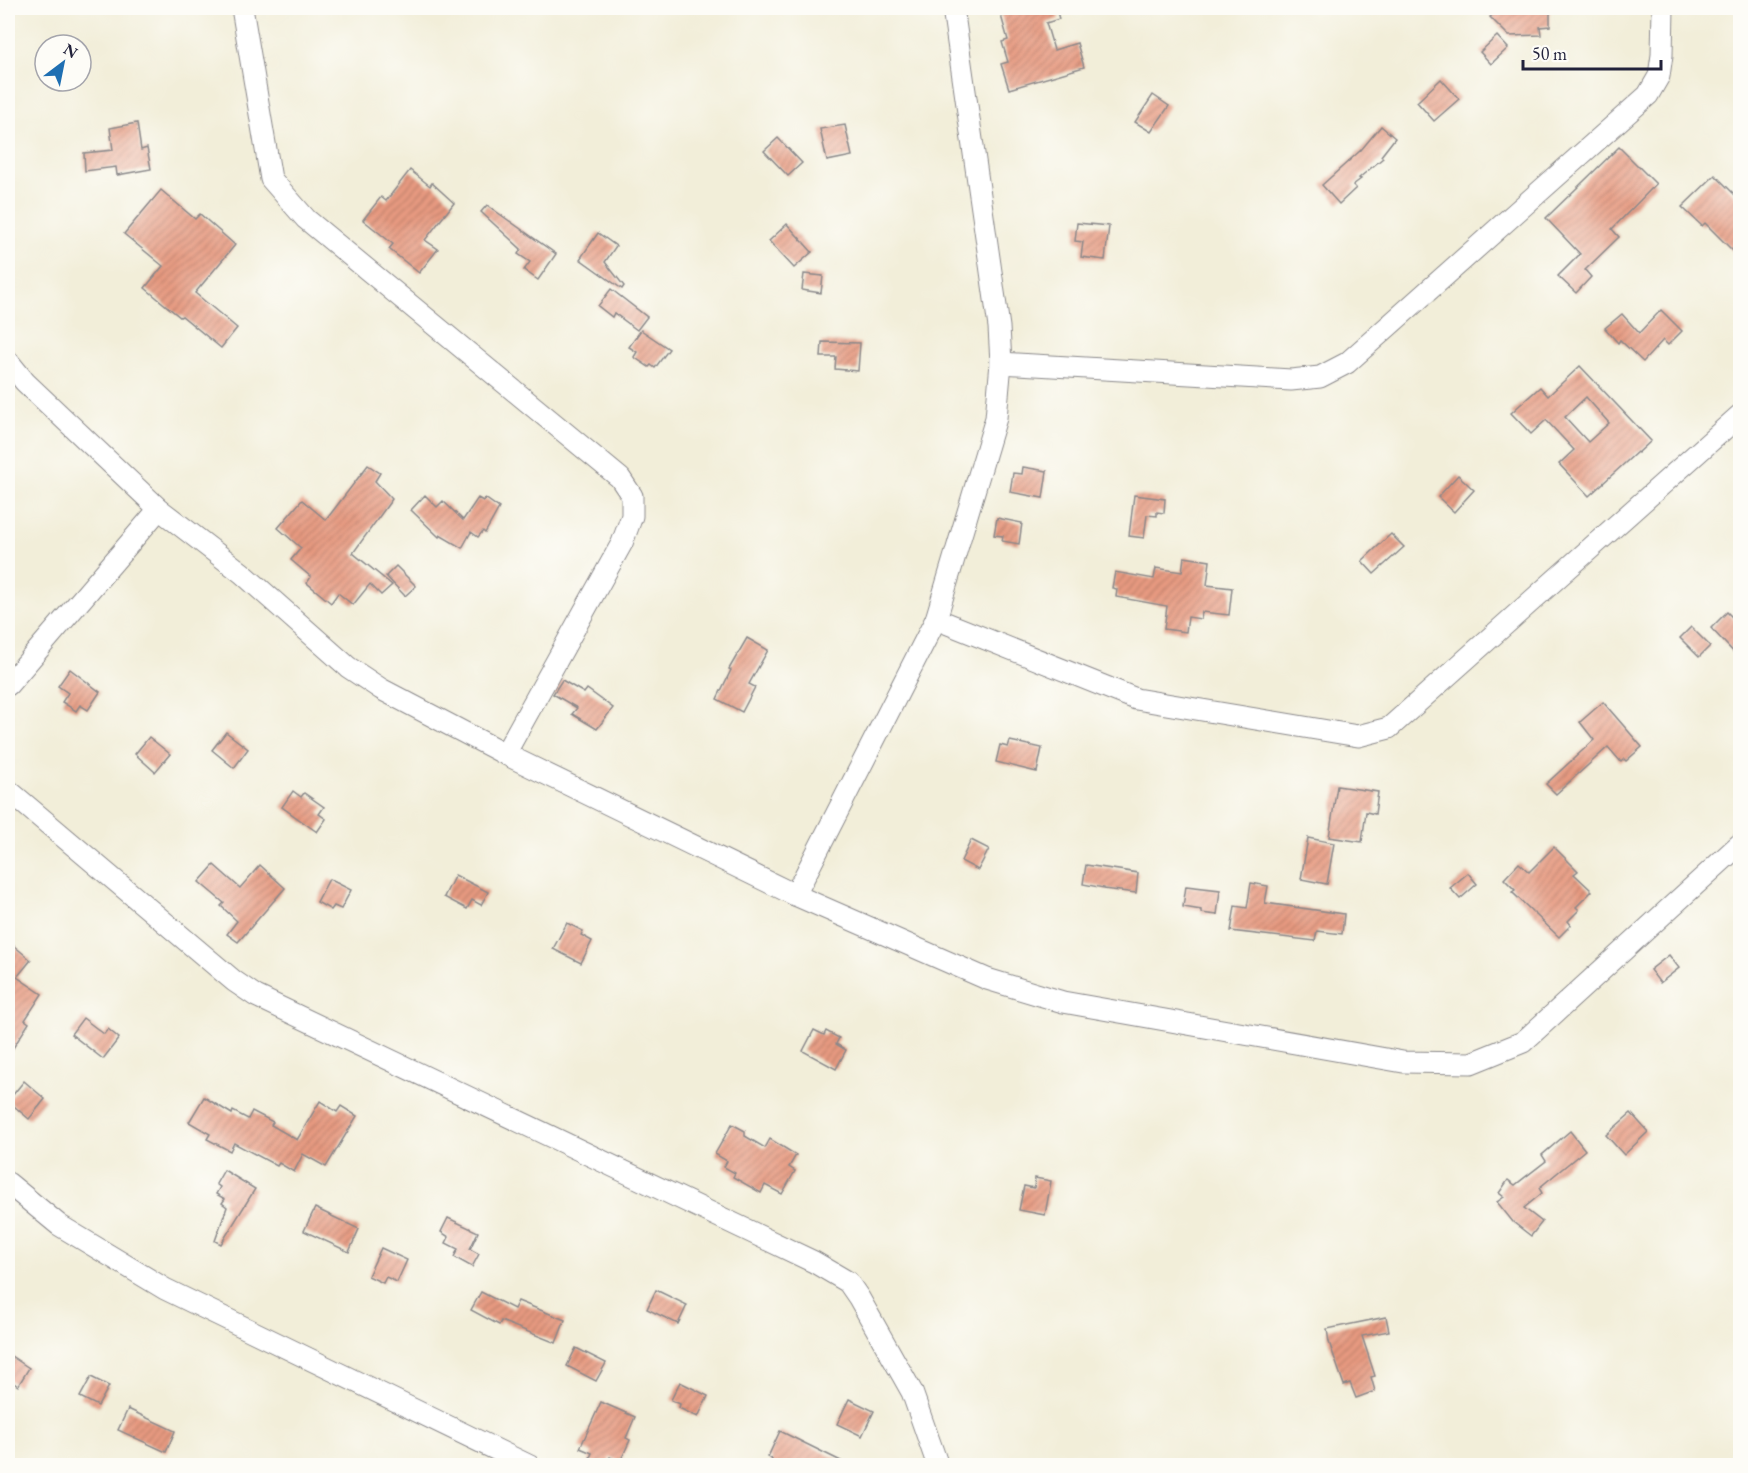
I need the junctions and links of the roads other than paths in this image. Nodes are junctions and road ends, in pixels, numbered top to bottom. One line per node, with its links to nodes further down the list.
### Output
1 (242, 8): 10 (street)
2 (953, 8): 5 (street)
3 (1663, 8): 5 (street)
4 (8, 361): 7 (street)
5 (1001, 363): 8 (street)
6 (1740, 415): 8 (street)
7 (159, 509): 9 (street); 10 (street)
8 (936, 619): 13 (street)
9 (8, 685)
10 (505, 754): 13 (street)
11 (8, 790): 16 (street)
12 (1740, 844): 13 (street)
13 (795, 895)
14 (8, 1184): 15 (street)
15 (530, 1466)
16 (938, 1466)

